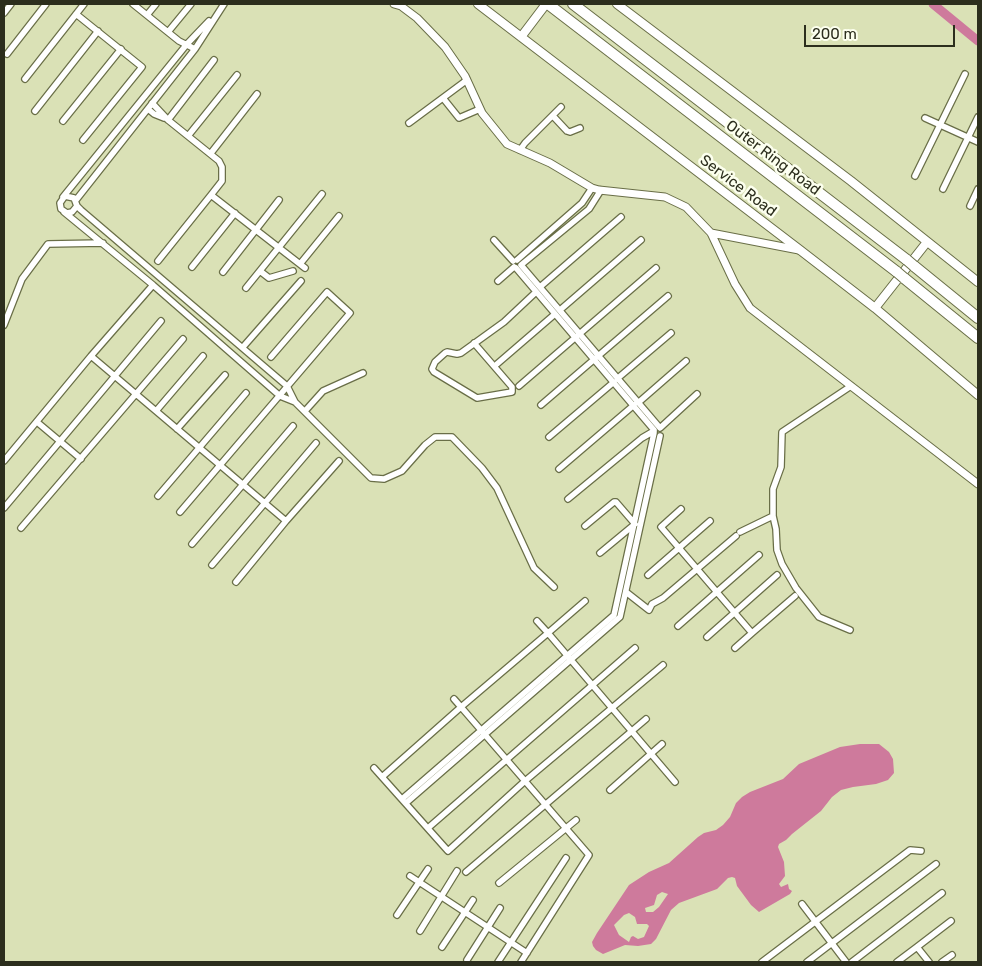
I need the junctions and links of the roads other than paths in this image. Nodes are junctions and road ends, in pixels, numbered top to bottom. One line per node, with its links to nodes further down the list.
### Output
1 (11, 4): 13 (street)
2 (46, 4): 23 (street)
3 (84, 4): 15 (street)
4 (133, 4): 16 (street)
5 (156, 4): 16 (street)
6 (190, 4): 18 (street)
7 (224, 4): 14 (street)
8 (394, 4): 28 (street)
9 (478, 4): 19 (main road, Service Road)
10 (548, 4): 19 (main road); 97 (highway, Outer Ring Road)
11 (573, 4): 91 (highway, Outer Ring Road)
12 (617, 4): 71 (main road)
13 (4, 13)
14 (217, 13): 20 (street); 22 (street)
15 (76, 14): 17 (street); 27 (street)
16 (147, 15): 18 (street)
17 (98, 31): 21 (street); 35 (street)
18 (168, 32): 20 (street)
19 (521, 37): 74 (main road, Service Road)
20 (187, 44): 22 (street); 30 (street)
21 (121, 49): 40 (street); 46 (street)
22 (195, 49): 32 (street)
23 (7, 54)
24 (214, 60): 39 (street)
25 (965, 74): 42 (street)
26 (237, 76): 44 (street)
27 (25, 79)
28 (467, 80): 31 (street); 34 (street)
29 (257, 94): 51 (street)
30 (143, 98): 32 (street); 48 (street)
31 (443, 98): 34 (street); 41 (street)
32 (150, 106): 39 (street); 50 (street)
33 (561, 107): 36 (street)
34 (480, 109): 49 (street)
35 (35, 111)
36 (552, 116): 43 (street); 49 (street)
37 (978, 117): 45 (street)
38 (925, 118): 42 (street)
39 (168, 120): 44 (street)
40 (63, 121)
41 (409, 123)
42 (940, 125): 45 (street); 52 (street)
43 (580, 128)
44 (188, 136): 51 (street)
45 (969, 138): 47 (street); 54 (street)
46 (83, 140)
47 (978, 142)
48 (105, 146): 50 (street); 59 (street)
49 (520, 150): 53 (street)
50 (114, 153): 61 (street)
51 (211, 153): 58 (street)
52 (915, 176)
53 (592, 188): 56 (street); 76 (street)
54 (943, 189)
55 (978, 189): 62 (street)
56 (602, 190): 68 (street); 76 (street)
57 (322, 194): 73 (street)
58 (211, 195): 64 (street); 75 (street)
59 (63, 198): 61 (street); 63 (street)
60 (279, 200): 67 (street)
61 (76, 203): 63 (street); 94 (street)
62 (970, 206)
63 (64, 212): 72 (street)
64 (235, 213): 67 (street); 77 (street)
65 (339, 216): 73 (street)
66 (622, 217): 87 (street)
67 (257, 230): 73 (street); 81 (street)
68 (711, 233): 74 (street); 114 (street)
69 (494, 240): 76 (street)
70 (642, 240): 90 (street)
71 (927, 242): 84 (main road); 89 (main road)
72 (103, 243): 85 (street); 93 (street)
73 (280, 248): 79 (street)
74 (800, 250): 89 (main road, Service Road)
75 (158, 261)
76 (516, 264): 82 (street); 87 (street)
77 (192, 266)
78 (656, 268): 96 (street)
79 (260, 271): 80 (street); 86 (street)
80 (293, 271)
81 (223, 272)
82 (498, 281)
83 (301, 282): 101 (street)
84 (978, 282)
85 (153, 285): 99 (street); 102 (street)
86 (246, 288)
87 (538, 289): 90 (street); 100 (street)
88 (668, 296): 105 (street)
89 (874, 308): 118 (main road, Service Road)
90 (557, 312): 96 (street); 107 (street)
91 (978, 318)
92 (161, 321): 110 (street)
93 (4, 325)
94 (227, 333): 99 (street); 101 (street)
95 (671, 333): 111 (street)
96 (578, 335): 105 (street); 113 (street)
97 (978, 338)
98 (183, 339): 117 (street)
99 (219, 343): 119 (street)
100 (474, 343): 100 (street)
101 (243, 347): 112 (street)
102 (91, 356): 110 (street); 125 (street)
103 (203, 356): 123 (street)
104 (271, 356): 112 (street)
105 (597, 357): 111 (street); 122 (street)
106 (686, 361): 121 (street)
107 (497, 364)
108 (363, 373): 124 (street)
109 (225, 375): 127 (street)
110 (114, 376): 117 (street); 130 (street)
111 (616, 380): 121 (street); 129 (street)
112 (287, 386): 119 (street); 120 (street)
113 (519, 386)
114 (851, 386): 138 (street); 146 (street)
115 (246, 393): 132 (street)
116 (697, 394): 128 (street)
117 (136, 395): 123 (street); 133 (street)
118 (978, 395)
119 (280, 396): 120 (street); 136 (street)
120 (295, 402): 124 (street)
121 (636, 403): 128 (street); 137 (street)
122 (541, 405)
123 (156, 411): 127 (street)
124 (305, 411): 161 (street)
125 (37, 422): 130 (street); 134 (street)
126 (293, 426): 139 (street)
127 (177, 429): 132 (street)
128 (656, 431): 141 (street); 149 (street); 163 (street)
129 (549, 438)
130 (59, 441): 133 (street); 143 (street)
131 (316, 443): 142 (street)
132 (199, 448): 136 (street); 140 (street)
133 (81, 459): 151 (street)
134 (4, 461)
135 (339, 461): 147 (street)
136 (220, 466): 139 (street); 145 (street)
137 (559, 469)
138 (978, 484)
139 (243, 485): 142 (street); 152 (street)
140 (158, 496)
141 (568, 499)
142 (265, 502): 147 (street); 156 (street)
143 (4, 508)
144 (681, 509): 153 (street)
145 (180, 512)
146 (773, 516): 157 (street); 169 (street)
147 (286, 521): 160 (street)
148 (710, 521): 153 (street)
149 (635, 524): 150 (street); 154 (street); 175 (street)
150 (585, 526)
151 (21, 528)
152 (192, 544)
153 (678, 548): 157 (street); 158 (street)
154 (600, 553)
155 (759, 555): 162 (street)
156 (212, 565)
157 (697, 569): 162 (street); 163 (street)
158 (648, 575)
159 (777, 575): 166 (street)
160 (236, 582)
161 (554, 587)
162 (716, 591): 166 (street); 168 (street)
163 (626, 592): 175 (street)
164 (795, 596): 171 (street)
165 (585, 601): 170 (street)
166 (735, 613): 171 (street); 172 (street)
167 (537, 621): 170 (street)
168 (678, 626)
169 (850, 630)
170 (548, 633): 175 (street); 179 (street)
171 (752, 633): 174 (street)
172 (707, 637)
173 (635, 648): 177 (street)
174 (735, 648)
175 (569, 659): 177 (street); 183 (street)
176 (662, 665): 180 (street)
177 (593, 685): 180 (street); 186 (street)
178 (454, 698): 179 (street)
179 (461, 707): 183 (street); 188 (street)
180 (612, 709): 182 (street); 189 (street)
181 (646, 719): 182 (street)
182 (631, 732): 185 (street); 193 (street)
183 (483, 733): 186 (street); 192 (street)
184 (662, 744): 185 (street)
185 (651, 754): 190 (street); 191 (street)
186 (506, 760): 189 (street); 195 (street)
187 (374, 768): 188 (street)
188 (382, 777): 192 (street)
189 (525, 781): 193 (street); 195 (street)
190 (675, 782)
191 (610, 790)
192 (404, 801): 195 (street)
193 (546, 805): 196 (street); 202 (street)
194 (576, 820): 196 (street)
195 (428, 828)
196 (566, 828): 205 (street); 221 (street)
197 (921, 850): 213 (street)
198 (566, 858): 217 (street)
199 (936, 864): 218 (street)
200 (428, 869): 204 (street)
201 (458, 871): 207 (street)
202 (466, 872)
203 (410, 876): 204 (street)
204 (419, 882): 207 (street); 212 (street)
205 (499, 884)
206 (942, 893): 229 (street)
207 (441, 896): 211 (street); 216 (street)
208 (473, 900): 211 (street)
209 (802, 904): 213 (street)
210 (500, 908): 215 (street)
211 (465, 912): 215 (street); 219 (street)
212 (397, 915)
213 (815, 921): 218 (street); 226 (street)
214 (951, 921): 220 (street)
215 (488, 927): 217 (street); 223 (street)
216 (420, 931)
217 (511, 942): 221 (street); 224 (street)
218 (832, 944): 227 (street); 228 (street)
219 (442, 947)
220 (917, 947): 230 (street); 231 (street)
221 (527, 953): 225 (street)
222 (952, 955): 232 (street)
223 (467, 960)
224 (498, 962)
225 (521, 962)
226 (762, 962)
227 (807, 962)
228 (846, 962)
229 (852, 962)
230 (897, 962)
231 (929, 962)
232 (942, 962)

